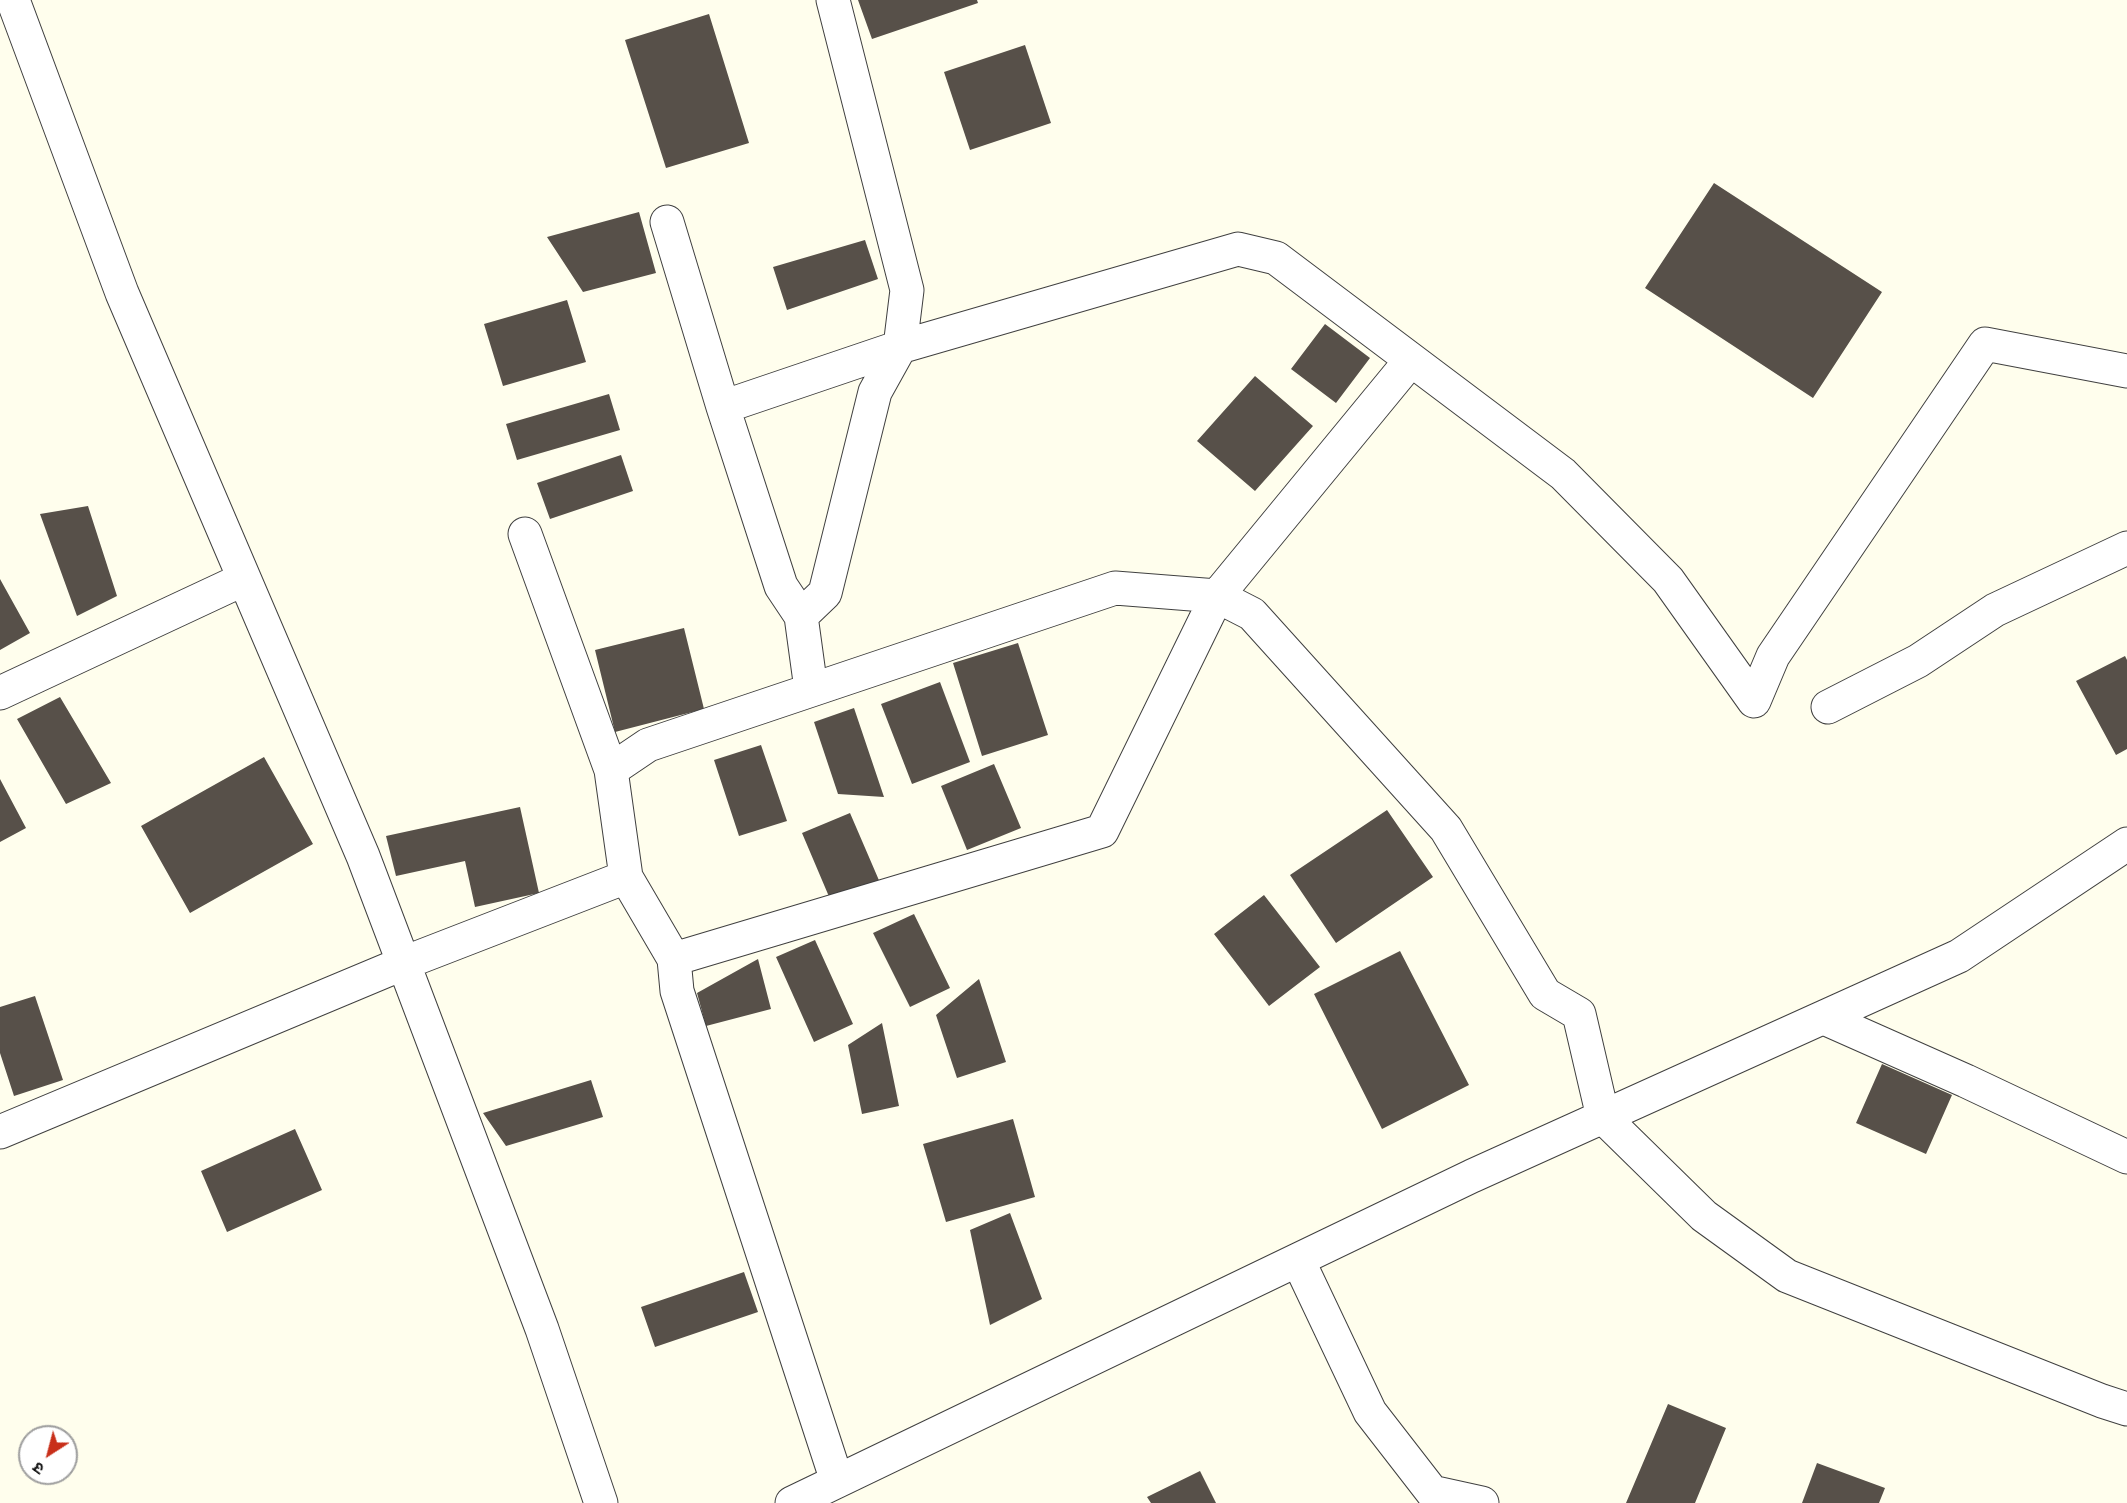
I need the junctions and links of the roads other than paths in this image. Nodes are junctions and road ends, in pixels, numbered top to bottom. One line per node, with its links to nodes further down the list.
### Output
1 (13, 0): 10 (street)
2 (833, 0): 4 (street)
3 (667, 222): 7 (street)
4 (900, 347): 5 (street); 7 (street); 12 (street)
5 (1411, 360): 6 (street); 11 (street)
6 (2127, 371)
7 (723, 407): 12 (street)
8 (525, 534): 16 (street)
9 (2127, 548): 15 (street)
10 (244, 579): 14 (street); 20 (street)
11 (1217, 596): 13 (street); 19 (street); 22 (street)
12 (801, 616): 13 (street)
13 (811, 689): 16 (street)
14 (0, 693)
15 (1828, 707)
16 (611, 770): 18 (street)
17 (2127, 844): 21 (street)
18 (626, 877): 19 (street); 20 (street)
19 (674, 960): 27 (street)
20 (404, 963): 23 (street); 29 (street)
21 (1824, 1018): 22 (street); 24 (street)
22 (1603, 1117): 25 (street); 26 (street)
23 (0, 1132)
24 (2127, 1157)
25 (1298, 1260): 27 (street); 28 (street)
26 (2127, 1408)
27 (837, 1481): 30 (street)
28 (1422, 1498): 31 (street)
29 (601, 1503)
30 (792, 1503)
31 (1482, 1503)

